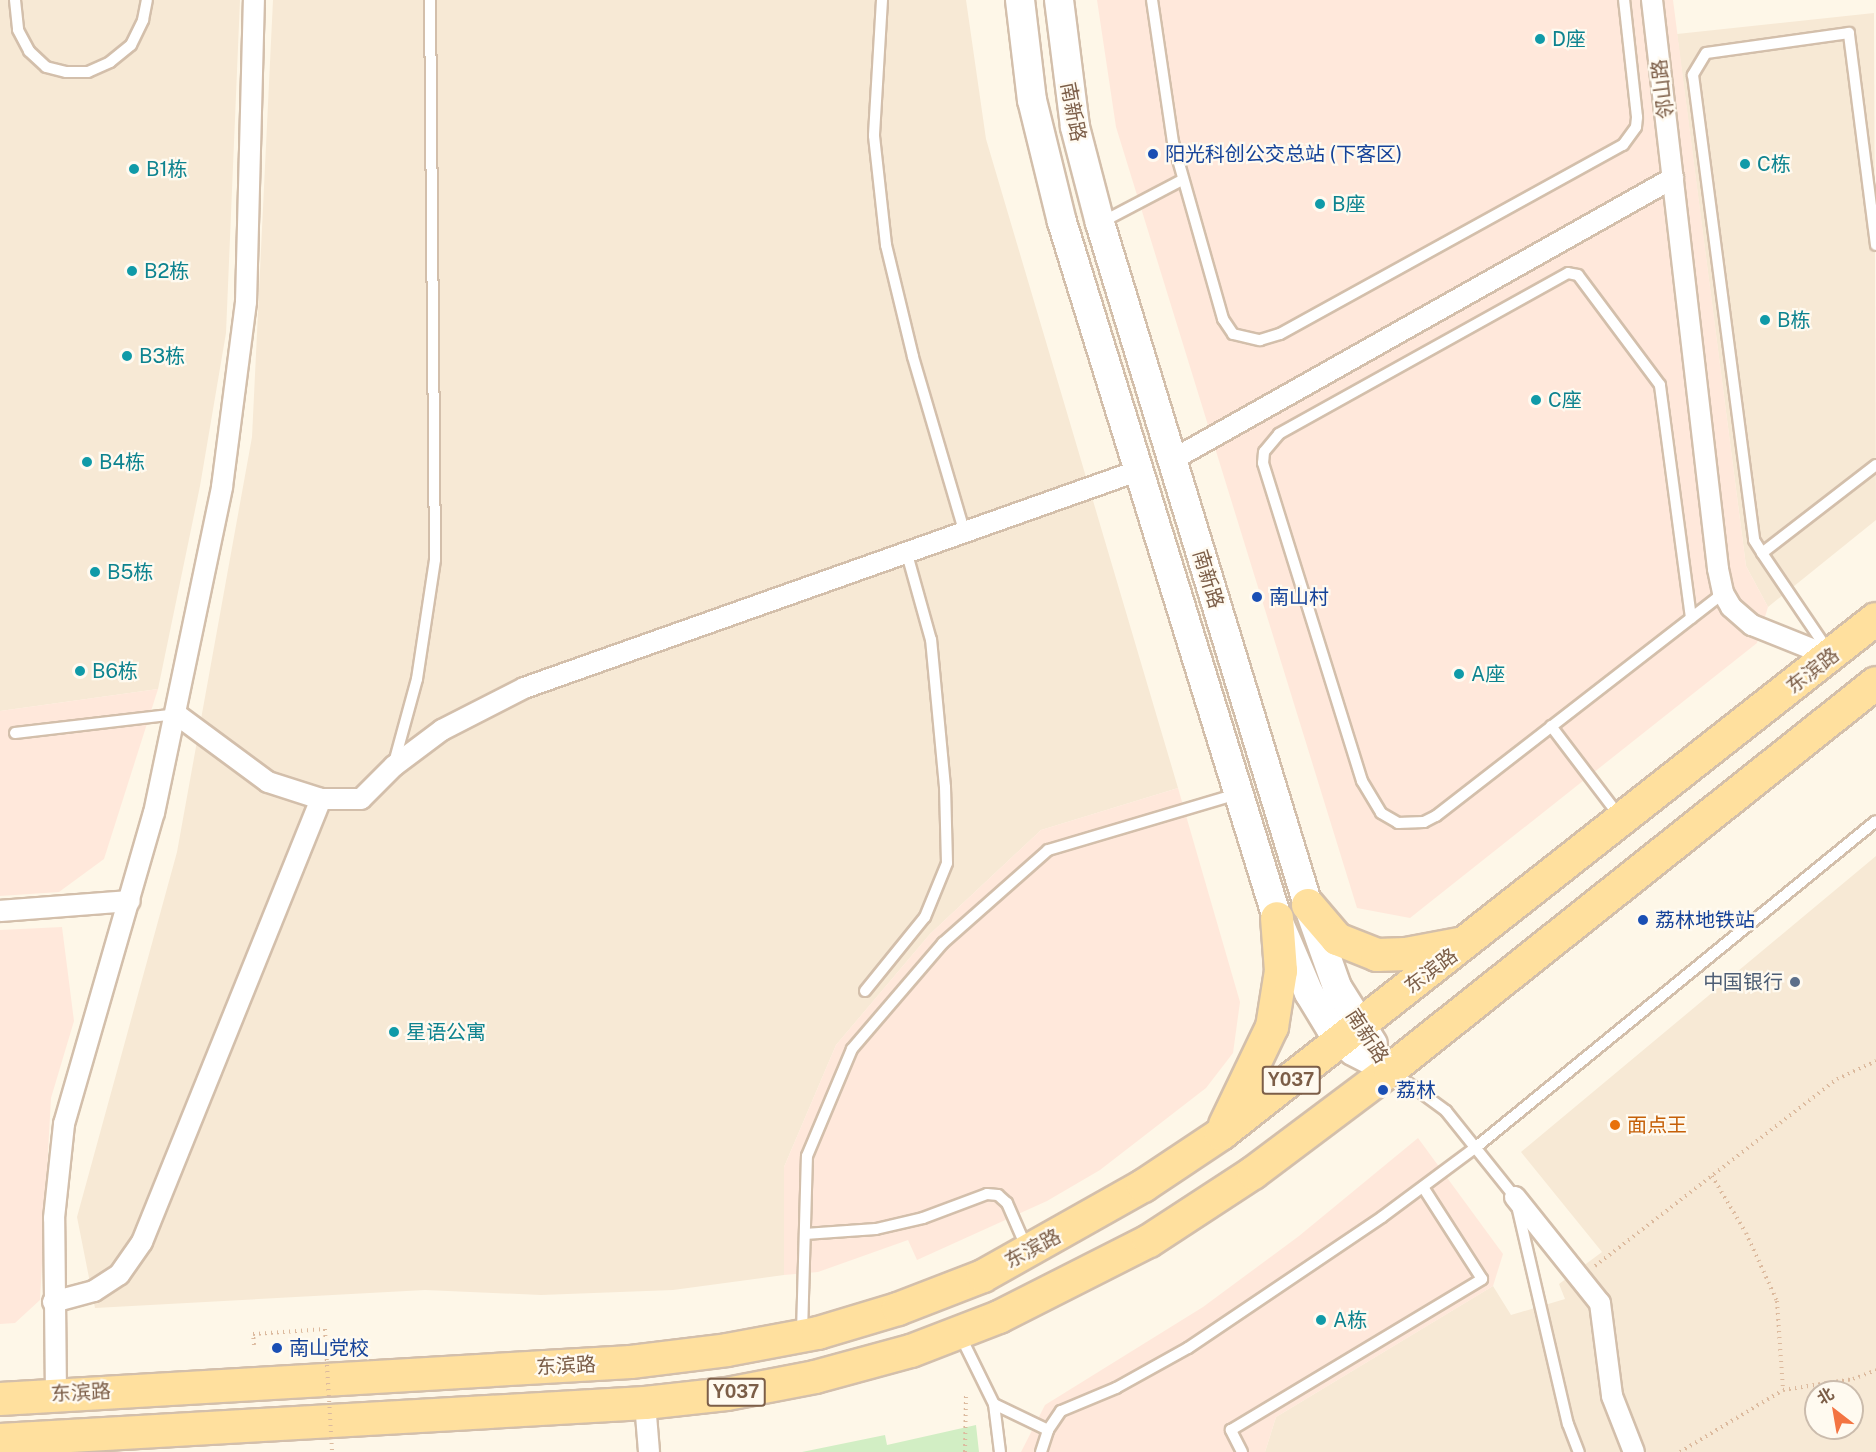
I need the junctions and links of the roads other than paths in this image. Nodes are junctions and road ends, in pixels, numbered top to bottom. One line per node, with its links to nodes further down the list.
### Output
1 (15, 0): 2 (lane)
2 (147, 0)
3 (254, 0): 27 (street)
4 (430, 0): 30 (lane)
5 (882, 0): 18 (lane)
6 (1020, 0): 17 (main road, 南新路)
7 (1059, 0): 13 (main road, 南新路)
8 (1152, 0): 12 (lane)
9 (1624, 0): 12 (lane)
10 (1652, 0): 11 (street, 邻山路)
11 (1673, 178): 15 (street); 21 (street, 邻山路)
12 (1182, 180): 13 (lane)
13 (1100, 223): 15 (main road, 南新路)
14 (1876, 245): 19 (lane)
15 (1172, 460): 36 (main road, 南新路)
16 (1876, 465): 19 (lane)
17 (1140, 470): 18 (street); 31 (main road, 南新路)
18 (966, 534): 20 (street)
19 (1762, 553): 24 (lane)
20 (907, 554): 30 (street); 40 (lane)
21 (1724, 592): 22 (lane); 24 (street)
22 (1690, 618): 28 (lane); 28 (lane)
23 (1876, 619): 24 (main road, 东滨路)
24 (1832, 657): 33 (main road, 东滨路)
25 (1876, 677): 26 (main road)
26 (1864, 691): 42 (main road)
27 (176, 714): 29 (lane); 32 (street); 35 (street)
28 (1551, 726): 33 (lane)
29 (15, 733)
30 (393, 766): 32 (street)
31 (1239, 793): 38 (main road, 南新路); 47 (lane)
32 (321, 799): 49 (street)
33 (1622, 819): 39 (main road, 东滨路)
34 (1876, 821): 44 (lane)
35 (130, 901): 37 (street); 49 (street)
36 (1308, 905): 39 (main road); 41 (main road, 南新路)
37 (0, 911)
38 (1277, 918): 41 (main road, 南新路); 43 (main road)
39 (1468, 942): 41 (main road, 东滨路)
40 (865, 991)
41 (1351, 1033): 42 (main road, 南新路); 43 (main road, 东滨路 / Y037)
42 (1390, 1070): 44 (lane); 50 (main road, Y037)
43 (1221, 1134): 48 (main road, 东滨路 / Y037)
44 (1476, 1148): 45 (lane); 46 (lane)
45 (1423, 1187): 56 (lane); 62 (lane)
46 (1515, 1197): 63 (lane); 64 (street)
47 (805, 1234): 48 (lane); 51 (lane)
48 (1028, 1252): 51 (main road, 东滨路 / Y037)
49 (53, 1302): 52 (street)
50 (959, 1332): 54 (main road, Y037); 55 (lane)
51 (802, 1336): 52 (main road, 东滨路 / Y037)
52 (56, 1395): 53 (main road, 东滨路 / Y037)
53 (0, 1399)
54 (645, 1403): 58 (main road, Y037); 59 (street)
55 (994, 1404): 56 (lane); 60 (lane)
56 (1048, 1430): 61 (lane)
57 (0, 1440): 58 (main road, Y037)
58 (49, 1444)
59 (649, 1452)
60 (1000, 1452)
61 (1041, 1452)
62 (1242, 1452)
63 (1579, 1452)
64 (1634, 1452)

